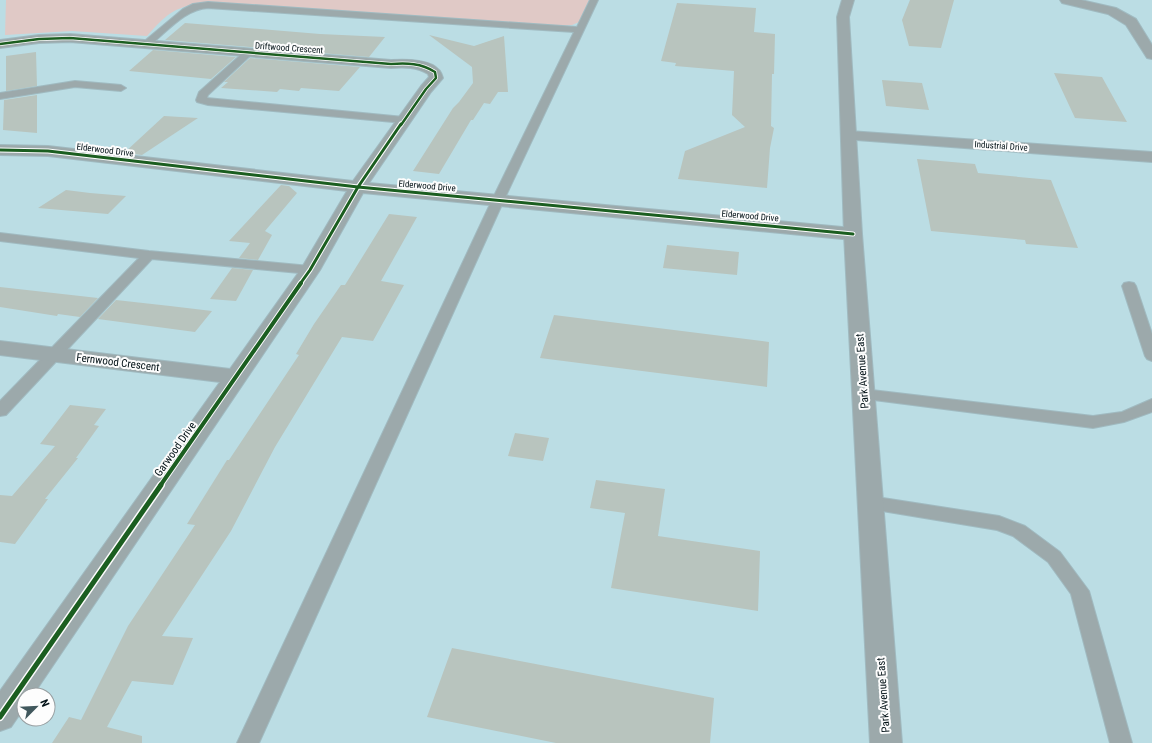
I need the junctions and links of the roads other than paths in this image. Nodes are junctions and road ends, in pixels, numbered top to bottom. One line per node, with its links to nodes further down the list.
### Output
1 (594, 0): 4 (lane)
2 (848, 0): 12 (street, Park Avenue East)
3 (1066, 0): 8 (street)
4 (579, 30): 6 (lane); 16 (lane)
5 (0, 44): 6 (street, Driftwood Crescent)
6 (146, 44): 7 (street, Driftwood Crescent)
7 (248, 53): 11 (street, Driftwood Crescent); 11 (lane)
8 (1152, 55)
9 (121, 88): 10 (lane)
10 (0, 96)
11 (404, 120): 15 (street, Driftwood Crescent)
12 (849, 136): 14 (street, Industrial Drive); 17 (street, Park Avenue East)
13 (0, 150): 15 (street, Elderwood Drive)
14 (1152, 157)
15 (358, 187): 16 (street, Elderwood Drive); 20 (street, Garwood Drive)
16 (498, 200): 17 (street, Elderwood Drive); 31 (lane)
17 (853, 234): 26 (street, Park Avenue East)
18 (0, 237): 19 (lane)
19 (149, 255): 20 (lane); 23 (lane)
20 (310, 270): 25 (street, Garwood Drive)
21 (1129, 286): 24 (lane)
22 (0, 348): 23 (street, Fernwood Crescent)
23 (54, 355): 25 (street, Fernwood Crescent); 28 (lane)
24 (1152, 356)
25 (236, 377): 30 (street, Garwood Drive)
26 (864, 394): 27 (lane); 29 (street, Park Avenue East)
27 (1152, 404)
28 (0, 411)
29 (870, 503): 32 (street, Park Avenue East); 33 (lane)
30 (1, 713)
31 (248, 743)
32 (886, 743)
33 (1121, 743)

